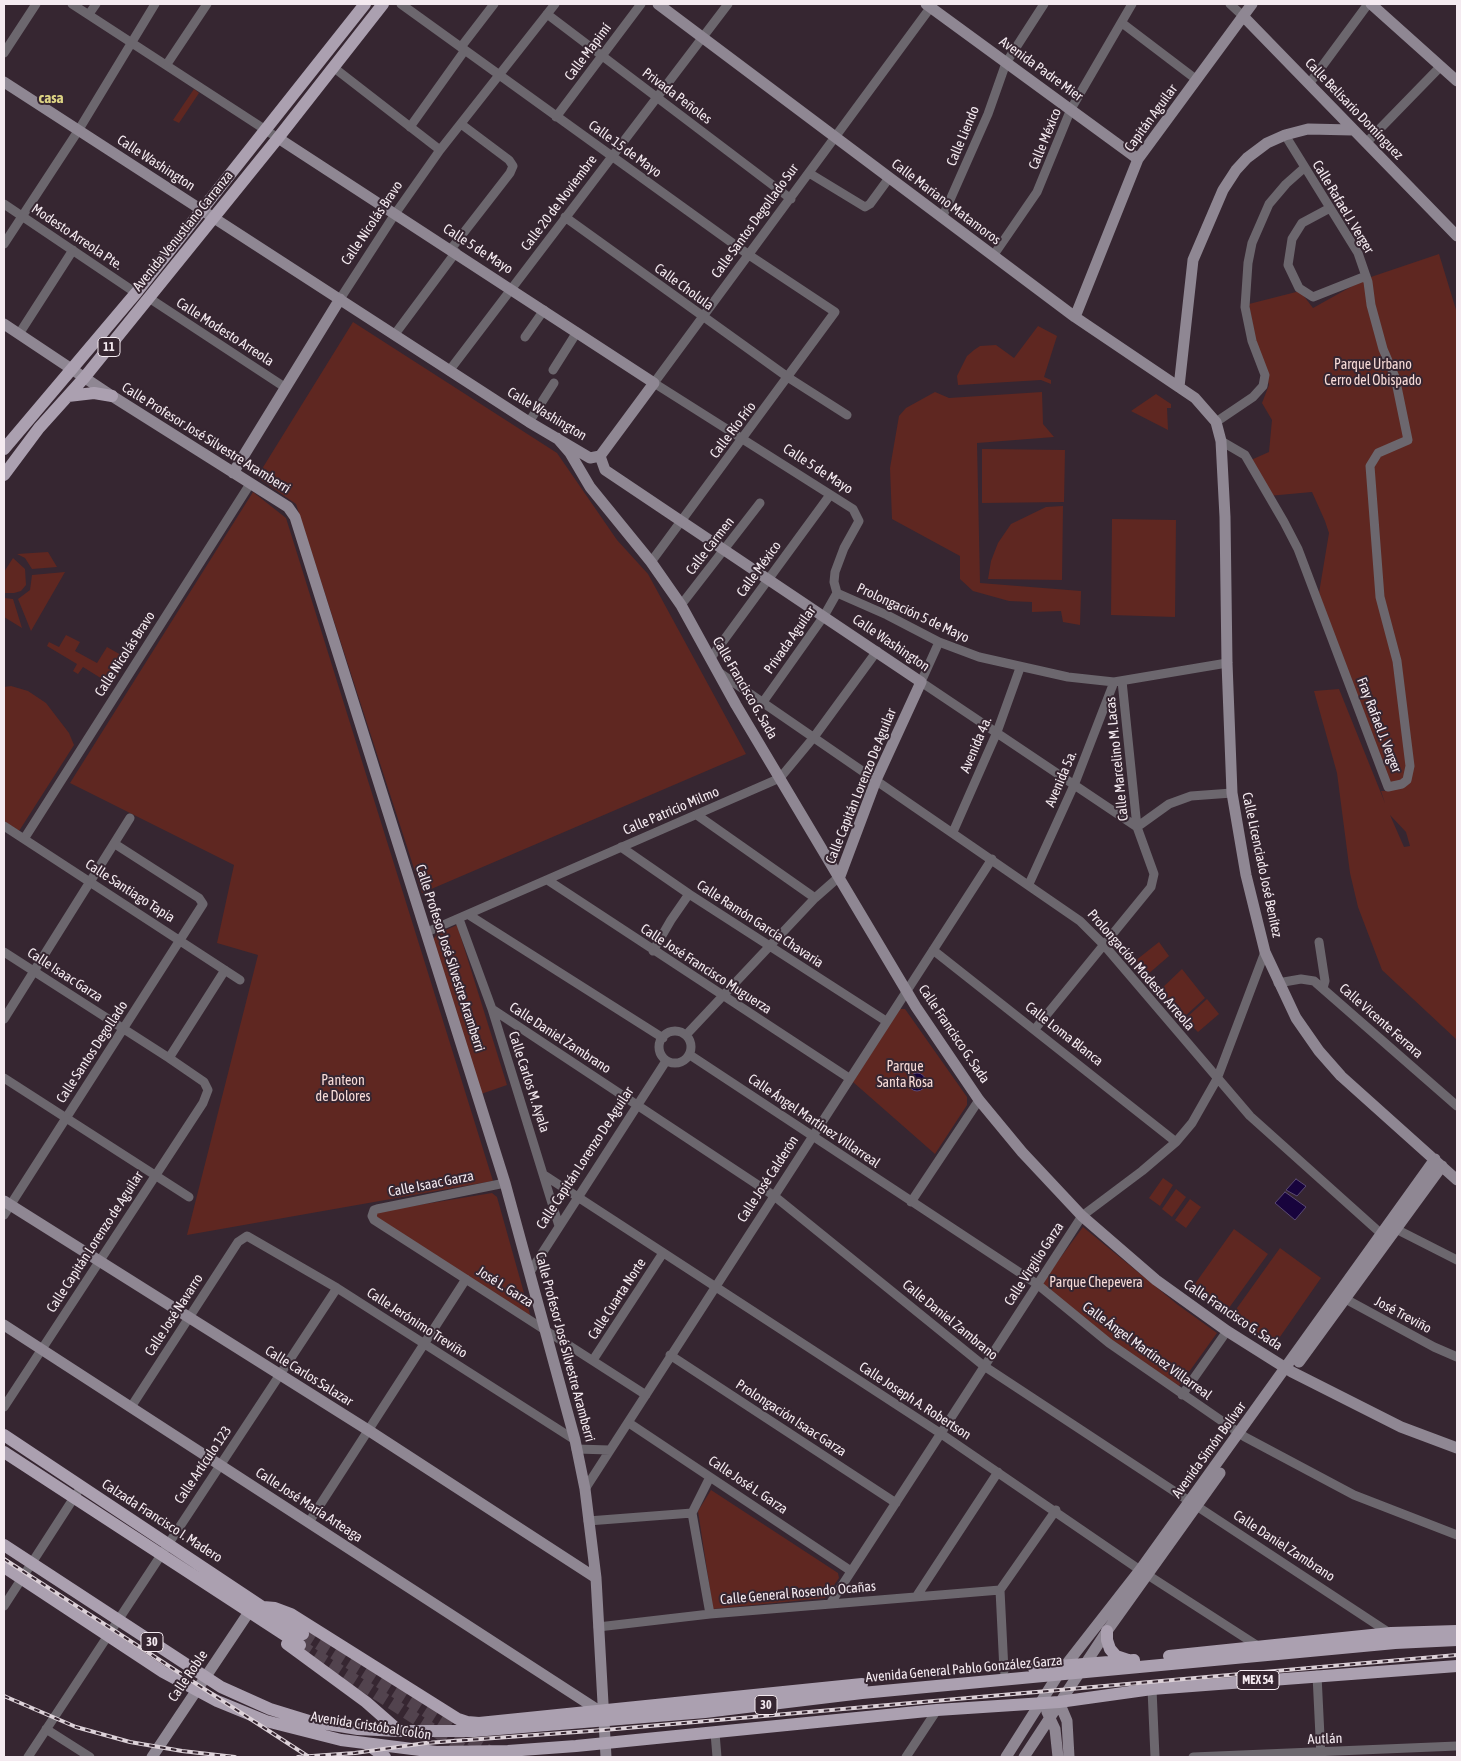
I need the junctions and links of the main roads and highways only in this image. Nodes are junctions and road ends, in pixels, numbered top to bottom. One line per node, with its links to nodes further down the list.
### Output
1 (365, 4): 5 (main road, Avenida Venustiano Carranza / 11)
2 (383, 4): 3 (main road, Avenida Venustiano Carranza / 11)
3 (68, 396): 4 (main road); 6 (main road, Avenida Venustiano Carranza / 11)
4 (112, 396)
5 (4, 450)
6 (4, 475)
7 (4, 1435): 11 (main road, Calzada Francisco I. Madero)
8 (4, 1452): 12 (main road, Calzada Francisco I. Madero)
9 (4, 1545): 25 (main road, Avenida Cristóbal Colón / 30)
10 (4, 1567): 25 (main road, Avenida Cristóbal Colón / 30)
11 (263, 1607): 12 (main road, Calzada Francisco I. Madero); 24 (main road)
12 (276, 1630): 27 (main road)
13 (1107, 1631): 18 (main road)
14 (1457, 1631): 15 (main road, Avenida General Pablo González Garza / MEX 54)
15 (1393, 1638): 16 (main road, Avenida General Pablo González Garza / MEX 54); 17 (main road, Avenida General Pablo González Garza / MEX 54)
16 (1457, 1640)
17 (1262, 1651): 18 (main road, Avenida General Pablo González Garza / MEX 54); 20 (main road, Avenida General Pablo González Garza / MEX 54)
18 (1128, 1660): 20 (main road, Avenida General Pablo González Garza / MEX 54)
19 (1457, 1666): 23 (main road, MEX 54)
20 (1081, 1669): 21 (main road, Avenida General Pablo González Garza / 30)
21 (1062, 1670): 22 (main road, Avenida General Pablo González Garza / 30); 22 (main road, Avenida General Pablo González Garza / 30)
22 (861, 1689): 24 (main road, Avenida General Pablo González Garza / 30)
23 (1059, 1702): 31 (main road, 30)
24 (601, 1713): 26 (main road, Avenida General Pablo González Garza / 30)
25 (307, 1726): 27 (main road, Avenida Cristóbal Colón / 30); 28 (main road, Avenida Cristóbal Colón / 30)
26 (474, 1731): 27 (main road, Avenida Cristóbal Colón / 30)
27 (399, 1732)
28 (367, 1744): 29 (main road, Avenida Cristóbal Colón / 30); 32 (main road)
29 (406, 1752): 30 (main road, Avenida Cristóbal Colón / 30)
30 (436, 1752): 31 (main road, Avenida Cristóbal Colón / 30); 33 (main road)
31 (526, 1754)
32 (385, 1757)
33 (451, 1757)

